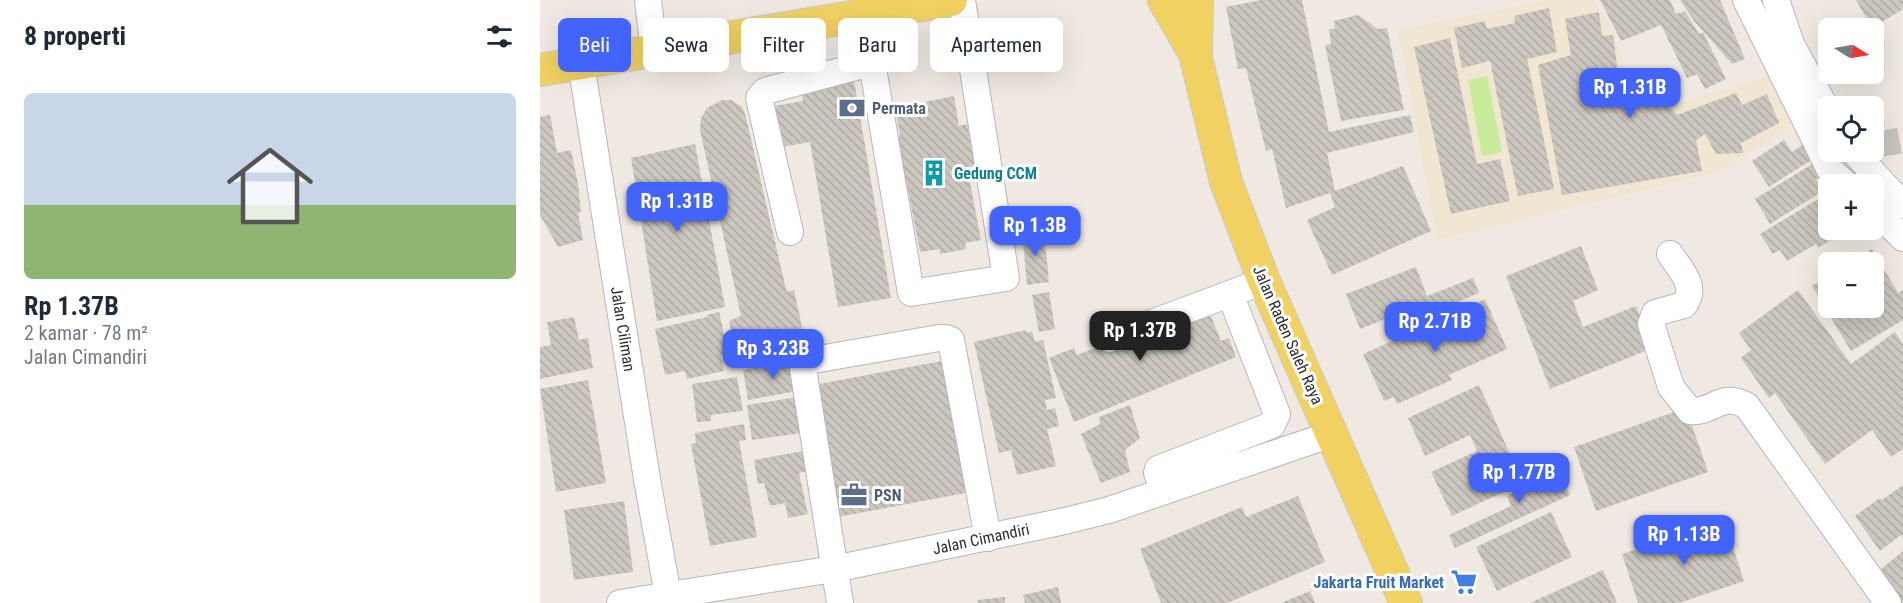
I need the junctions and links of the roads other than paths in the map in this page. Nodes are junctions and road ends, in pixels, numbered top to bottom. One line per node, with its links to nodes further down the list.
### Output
1 (648, 0): 9 (street)
2 (951, 0): 8 (main road)
3 (962, 0): 17 (street)
4 (1164, 0): 12 (main road, Jalan Raden Saleh Raya)
5 (1197, 0): 12 (main road, Jalan Raden Saleh Raya)
6 (1746, 0): 20 (street)
7 (1776, 0): 18 (street)
8 (864, 15): 10 (street); 11 (main road)
9 (650, 18)
10 (864, 18)
11 (729, 38)
12 (1196, 58): 26 (main road, Jalan Raden Saleh Raya)
13 (558, 67): 14 (main road)
14 (540, 70)
15 (582, 72): 35 (street, Jalan Ciliman)
16 (838, 72): 23 (street)
17 (874, 72)
18 (1819, 96)
19 (1863, 162): 21 (street)
20 (1835, 174)
21 (1903, 205)
22 (1884, 220): 24 (street)
23 (790, 232)
24 (1903, 238)
25 (1670, 254): 39 (street)
26 (1264, 281): 27 (street); 29 (main road, Jalan Raden Saleh Raya)
27 (1230, 294): 28 (street); 30 (street)
28 (1108, 339)
29 (1293, 346): 30 (street); 31 (main road, Jalan Raden Saleh Raya)
30 (1257, 362): 32 (street)
31 (1332, 434): 32 (street, Jalan Cimandiri); 38 (main road, Jalan Raden Saleh Raya)
32 (1164, 491): 33 (street, Jalan Cimandiri)
33 (988, 538): 34 (street, Jalan Cimandiri); 34 (street)
34 (834, 568): 35 (street, Jalan Cimandiri); 37 (street)
35 (668, 596): 36 (street, Jalan Cimandiri)
36 (621, 603)
37 (840, 603)
38 (1406, 603)
39 (1888, 603)

